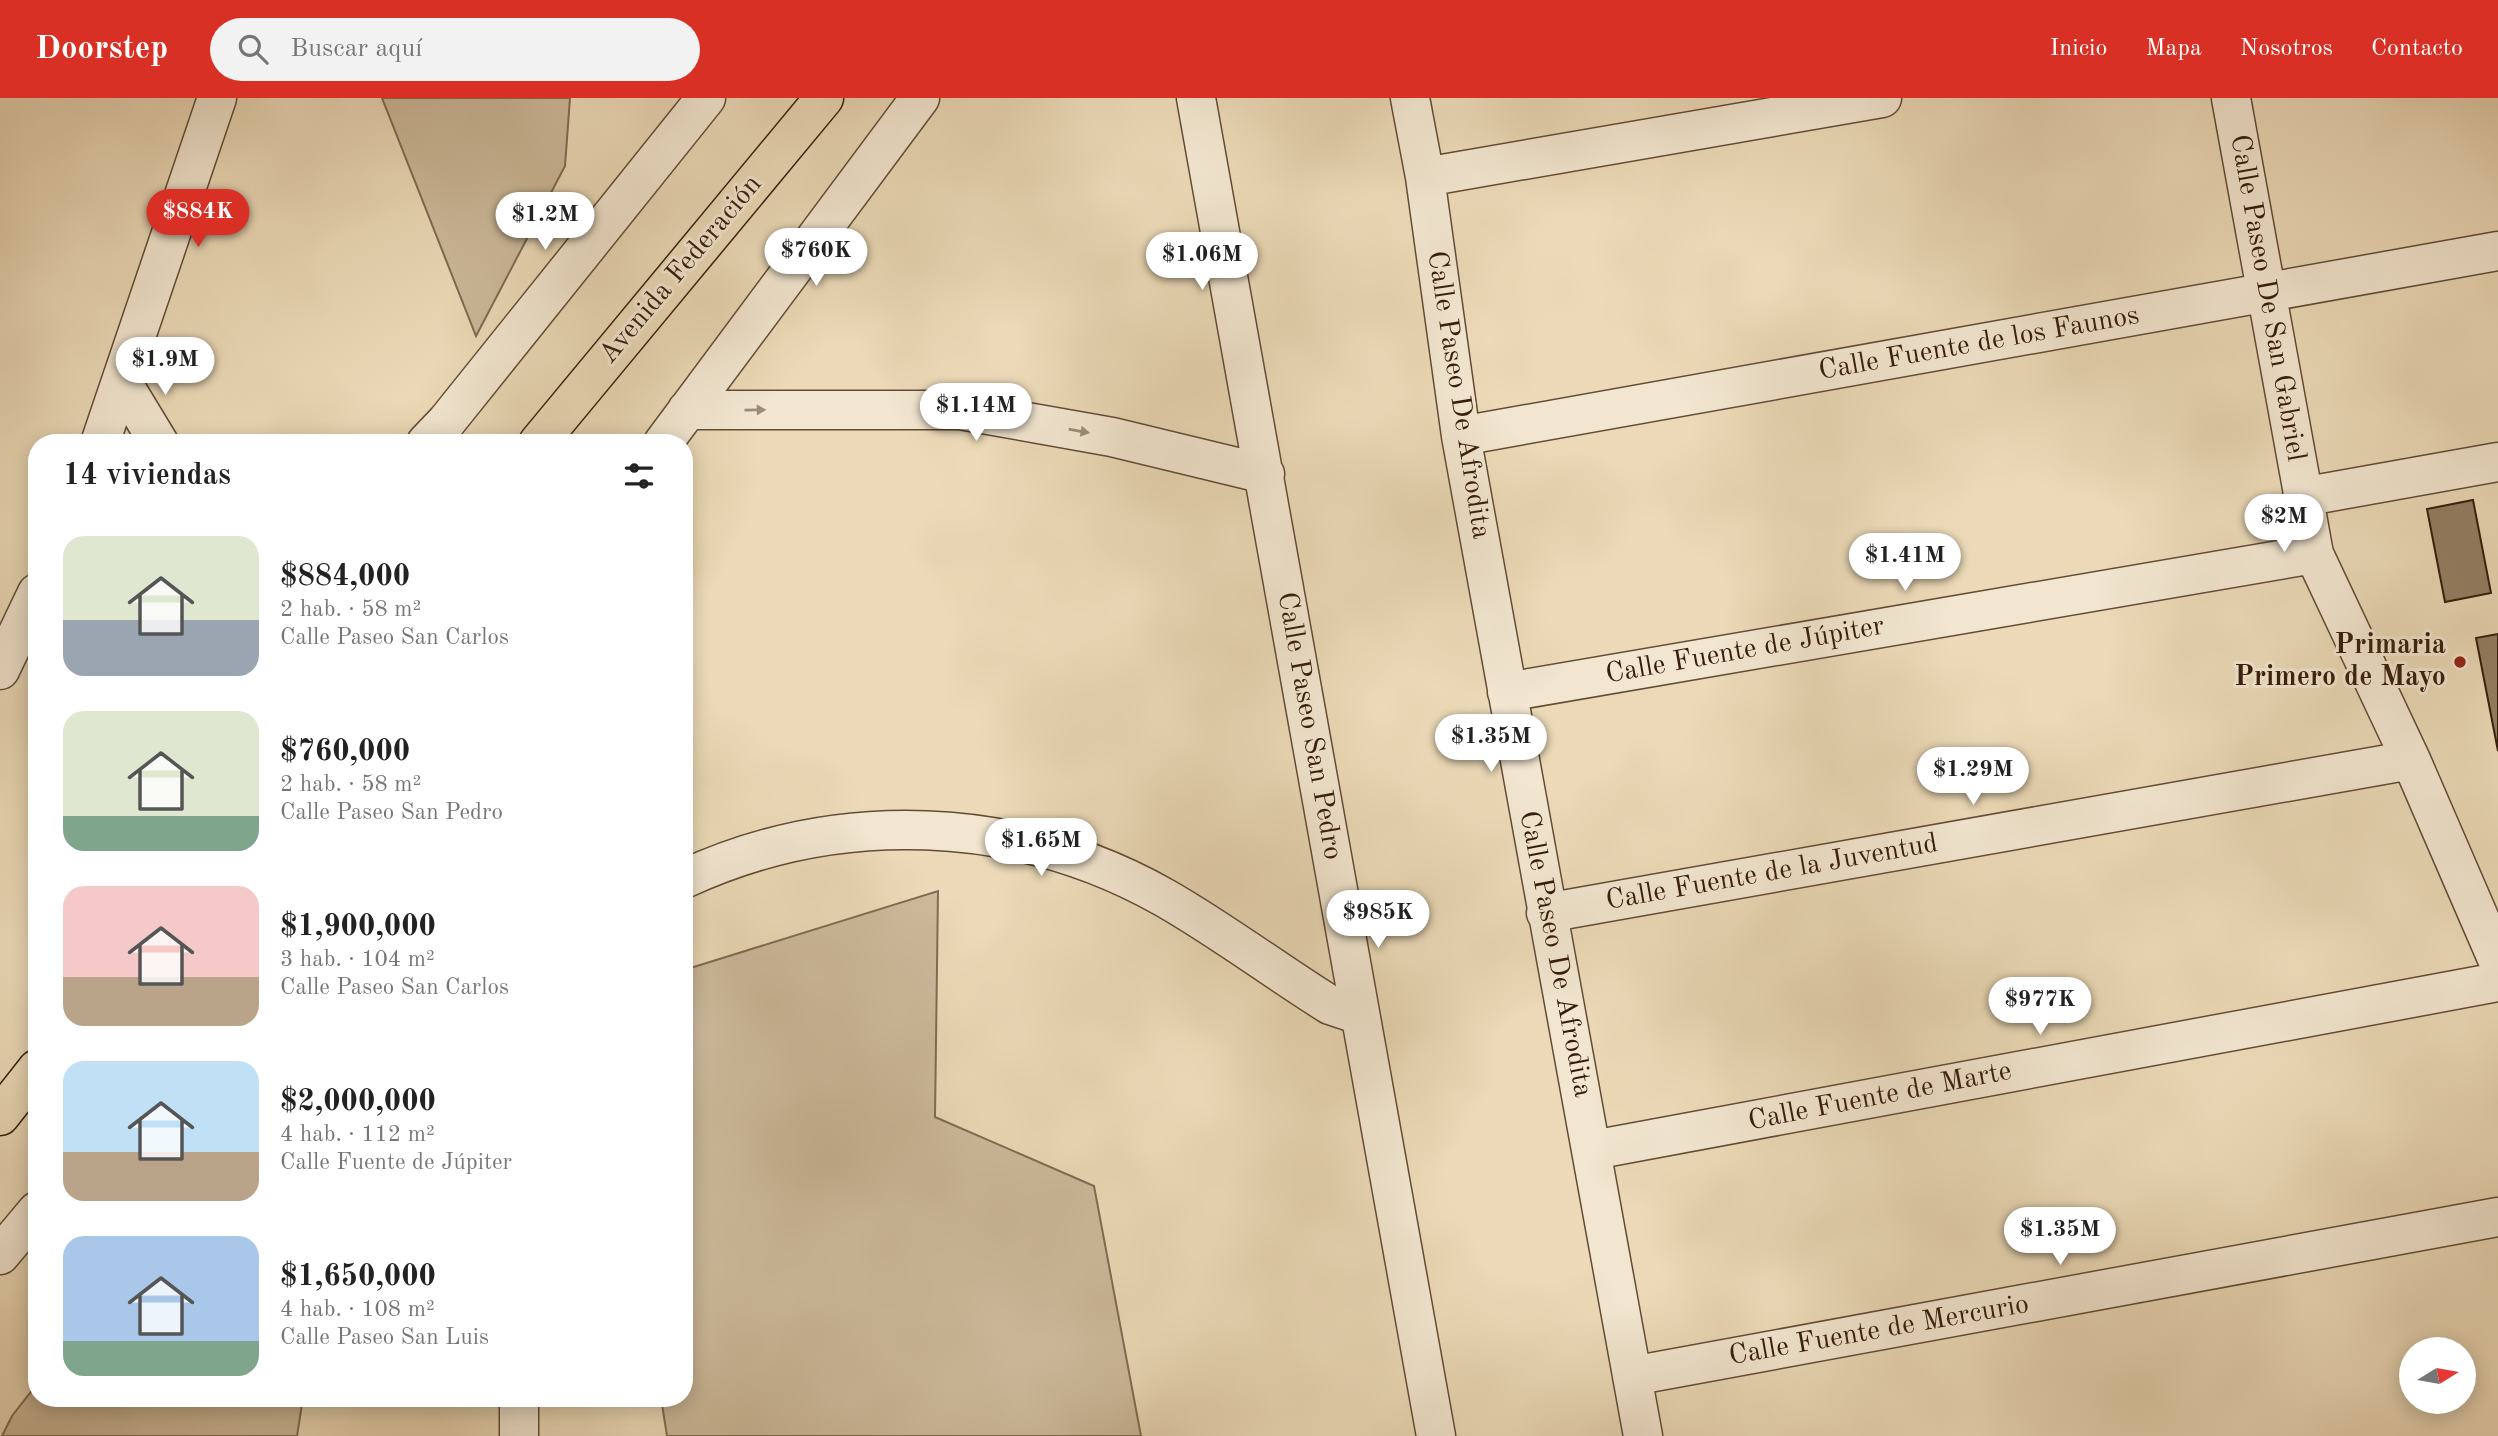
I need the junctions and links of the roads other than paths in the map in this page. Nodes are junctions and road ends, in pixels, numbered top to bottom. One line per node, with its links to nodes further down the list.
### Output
1 (217, 98): 12 (street)
2 (706, 98): 16 (street)
3 (824, 98): 17 (main road, Avenida Federación)
4 (920, 98): 13 (street)
5 (1196, 98): 21 (street, Calle Paseo San Pedro)
6 (1410, 98): 9 (street, Calle Paseo De Afrodita)
7 (1882, 98): 9 (street)
8 (2231, 98): 11 (street, Calle Paseo De San Gabriel)
9 (1425, 177): 19 (street, Calle Paseo De Afrodita)
10 (2498, 251): 11 (street, Calle Fuente de los Faunos)
11 (2265, 293): 19 (street, Calle Fuente de los Faunos); 22 (street, Calle Paseo De San Gabriel)
12 (122, 382): 14 (street); 15 (street)
13 (687, 410): 18 (street); 21 (street, one-way to 21)
14 (103, 434)
15 (154, 434)
16 (435, 434)
17 (545, 434)
18 (670, 434)
19 (1461, 436): 26 (street, Calle Paseo De Afrodita)
20 (2498, 462): 22 (street)
21 (1265, 474): 32 (street, Calle Paseo San Pedro)
22 (2302, 497): 23 (street, Calle Paseo De San Gabriel)
23 (2314, 554): 26 (street, Calle Fuente de Júpiter); 27 (street, Calle Paseo De San Gabriel)
24 (28, 612): 25 (street)
25 (0, 670)
26 (1507, 692): 29 (street, Calle Paseo De Afrodita)
27 (2411, 760): 29 (street, Calle Fuente de la Juventud); 30 (street, Calle Paseo De San Gabriel)
28 (693, 875): 32 (street)
29 (1546, 913): 35 (street, Calle Paseo De Afrodita)
30 (2498, 961)
31 (2498, 982): 35 (street, Calle Fuente de Marte)
32 (1360, 1015): 42 (street, Calle Paseo San Pedro)
33 (28, 1080): 34 (main road)
34 (0, 1116)
35 (1593, 1150): 39 (street, Calle Paseo De Afrodita)
36 (2498, 1217): 39 (street, Calle Fuente de Mercurio)
37 (28, 1221): 38 (street)
38 (0, 1255)
39 (1632, 1376): 43 (street, Calle Paseo De Afrodita)
40 (519, 1407): 41 (street)
41 (519, 1436)
42 (1436, 1436)
43 (1643, 1436)

